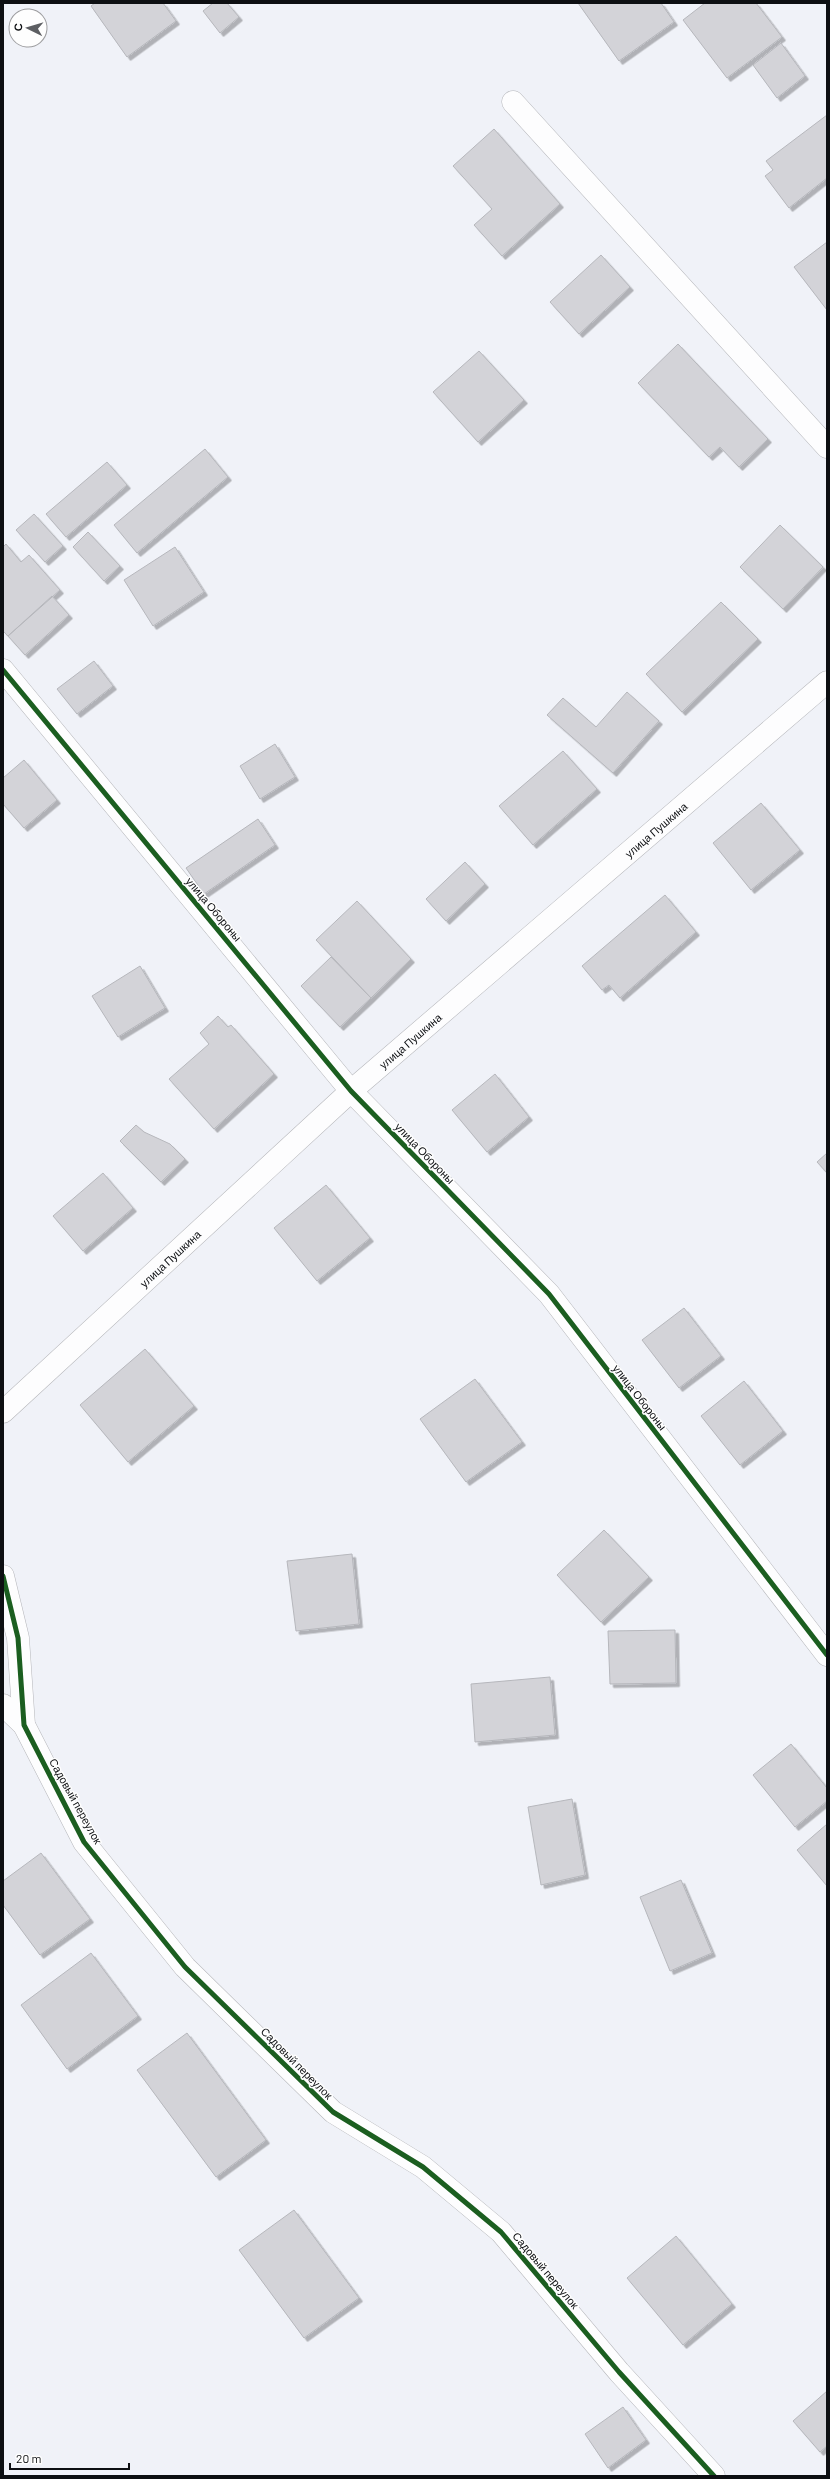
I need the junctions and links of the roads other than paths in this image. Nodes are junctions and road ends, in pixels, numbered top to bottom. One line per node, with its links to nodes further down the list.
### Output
1 (512, 102): 2 (street)
2 (827, 448)
3 (3, 670): 5 (street, улица Обороны)
4 (827, 682): 5 (street, улица Пушкина)
5 (351, 1091): 6 (street, улица Пушкина); 8 (street, улица Обороны)
6 (3, 1412)
7 (3, 1576): 10 (street, Садовый переулок)
8 (827, 1655)
9 (3, 1705): 10 (street)
10 (24, 1725): 11 (street, Садовый переулок)
11 (714, 2476)

